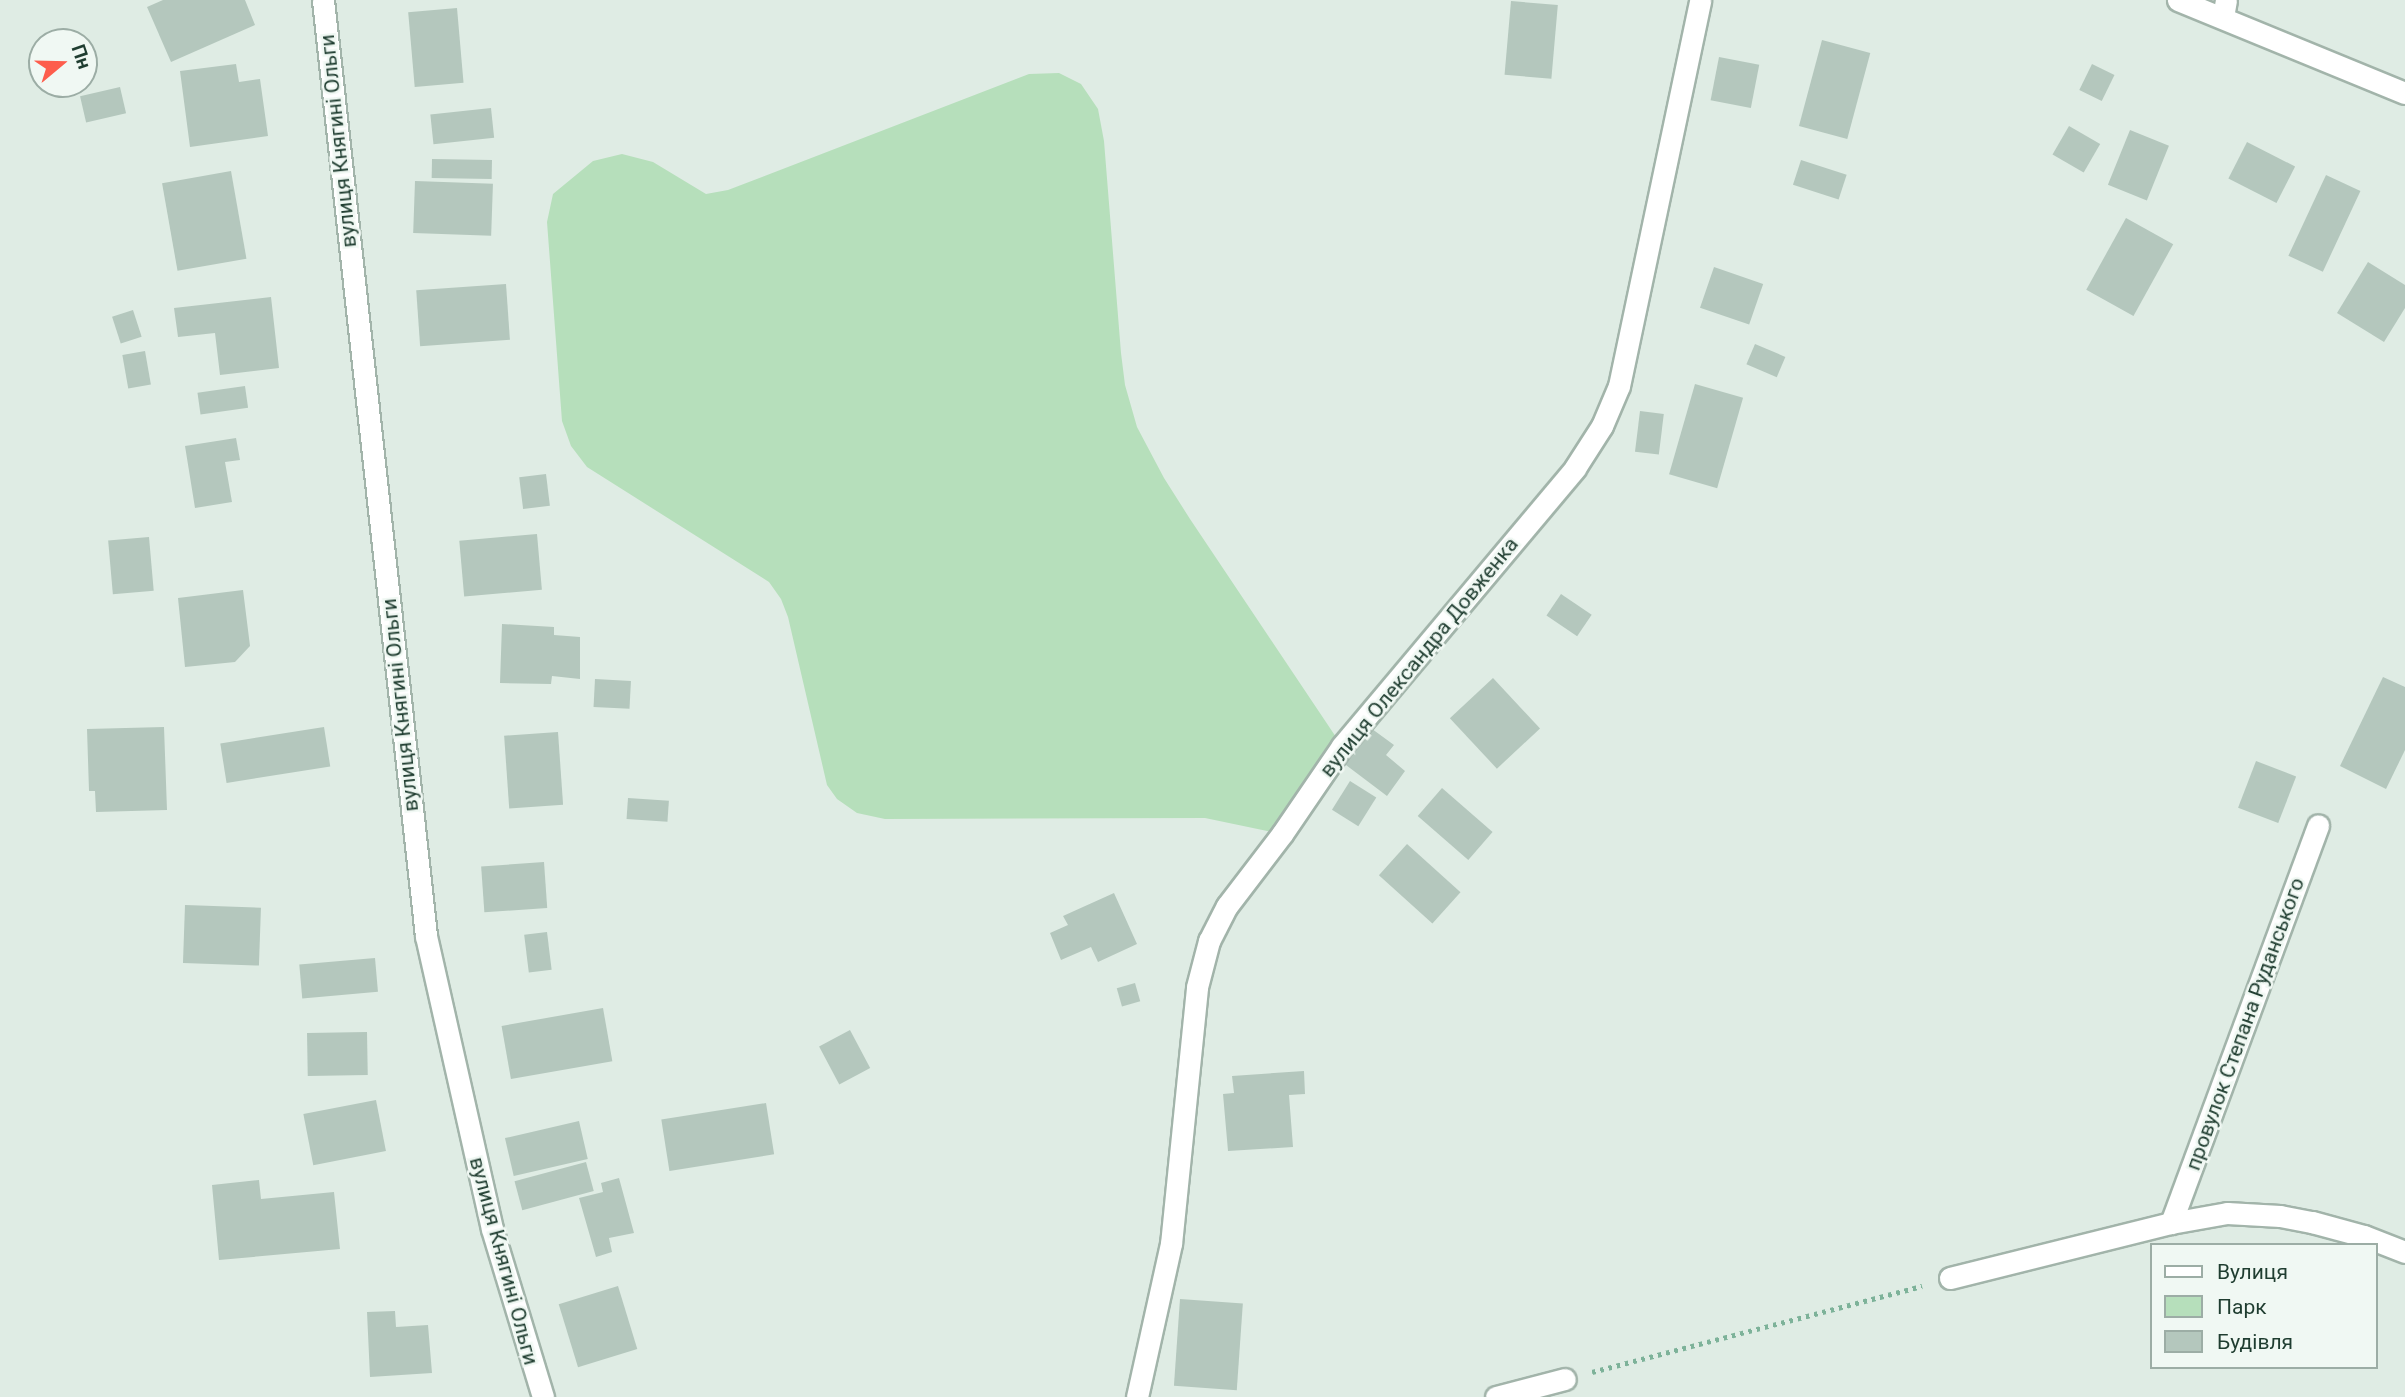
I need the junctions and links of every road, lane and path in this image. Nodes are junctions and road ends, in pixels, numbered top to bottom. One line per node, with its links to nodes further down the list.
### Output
1 (323, 0): 11 (street, вулиця Княгині Ольги)
2 (1700, 0): 12 (street, вулиця Олександра Довженка)
3 (2178, 0): 4 (street)
4 (2224, 9): 5 (street)
5 (2405, 93)
6 (2318, 825): 7 (street, провулок Степана Руданського)
7 (2171, 1223): 8 (street); 9 (street)
8 (2405, 1252)
9 (1950, 1278): 10 (path)
10 (1565, 1379): 13 (street)
11 (543, 1397)
12 (1137, 1397)
13 (1496, 1397)

